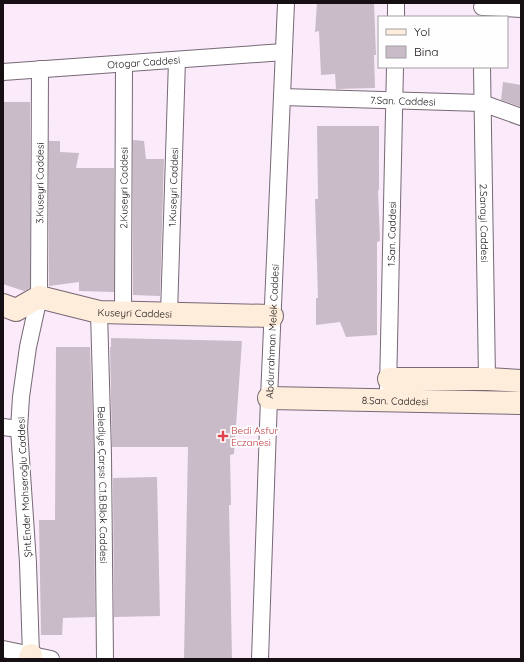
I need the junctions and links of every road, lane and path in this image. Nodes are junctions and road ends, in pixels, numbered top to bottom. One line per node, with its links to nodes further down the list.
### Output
1 (286, 3): 6 (street, Abdurrahman Melek Caddesi)
2 (396, 3): 5 (street)
3 (482, 9): 4 (street)
4 (521, 9)
5 (396, 16)
6 (284, 52): 7 (street, Otogar Caddesi); 13 (street, Abdurrahman Melek Caddesi)
7 (177, 60): 8 (street, Otogar Caddesi); 21 (street, 1.Kuseyri Caddesi)
8 (124, 64): 11 (street, Otogar Caddesi); 20 (street, 2.Kuseyri Caddesi)
9 (395, 68): 14 (street, 1.San. Caddesi)
10 (482, 68): 15 (street, 2.Sanayi Caddesi)
11 (40, 69): 12 (street, Otogar Caddesi); 17 (street, 3.Kuseyri Caddesi)
12 (3, 72)
13 (282, 97): 14 (street, 7.San. Caddesi); 22 (street, Abdurrahman Melek Caddesi)
14 (394, 100): 15 (street, 7.San. Caddesi); 23 (street, 1.San. Caddesi)
15 (482, 104): 16 (street, 7.San. Caddesi); 24 (street, 2.Sanayi Caddesi)
16 (521, 117)
17 (39, 297): 18 (street); 19 (street, Kuseyri Caddesi); 29 (street, Şht.Ender Mahseroğlu Caddesi)
18 (3, 305)
19 (99, 312): 20 (street, Kuseyri Caddesi); 32 (street, Belediye Çarşısı C.1.B.Blok Caddesi)
20 (123, 313): 21 (street, Kuseyri Caddesi)
21 (169, 314): 22 (street, Kuseyri Caddesi)
22 (272, 316): 26 (street, Abdurrahman Melek Caddesi)
23 (388, 379): 24 (street); 27 (street, 1.San. Caddesi)
24 (487, 379): 25 (street)
25 (521, 381)
26 (269, 398): 27 (street, 8.San. Caddesi); 33 (street, Abdurrahman Melek Caddesi)
27 (388, 400): 28 (street, 8.San. Caddesi)
28 (521, 403)
29 (11, 428): 31 (street, Şht.Ender Mahseroğlu Caddesi)
30 (3, 649): 31 (street)
31 (38, 658)
32 (104, 659)
33 (260, 659)

